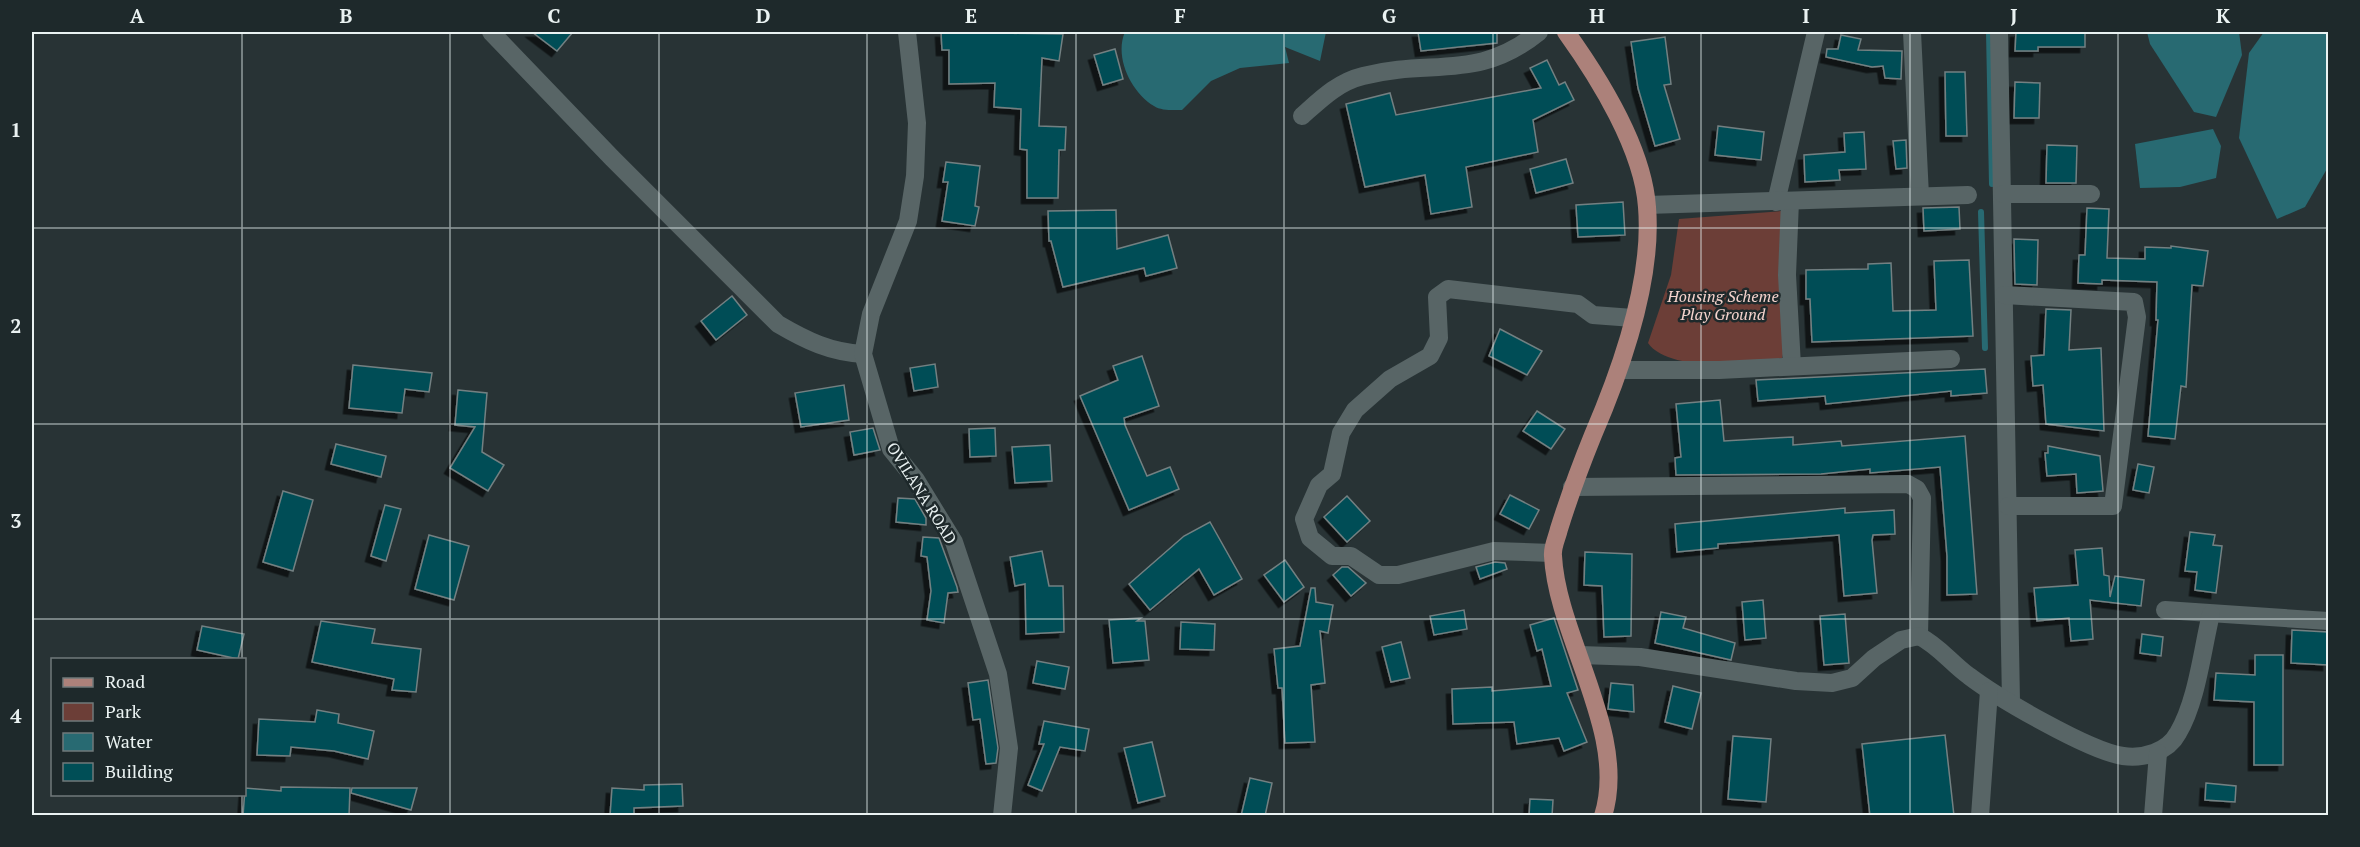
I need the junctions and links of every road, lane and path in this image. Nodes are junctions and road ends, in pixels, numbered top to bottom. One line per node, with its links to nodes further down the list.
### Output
1 (491, 32): 17 (street)
2 (907, 32): 17 (street, OVILANA ROAD)
3 (1539, 32): 8 (street)
4 (1566, 32): 14 (main road)
5 (1816, 32): 13 (street)
6 (1912, 32): 12 (street)
7 (1999, 32): 9 (street)
8 (1302, 116)
9 (2003, 194): 10 (street); 15 (street)
10 (2091, 194)
11 (1968, 195): 12 (street)
12 (1920, 196): 13 (street)
13 (1783, 202): 14 (street); 19 (street)
14 (1647, 205): 16 (main road)
15 (2004, 296): 22 (street); 22 (street)
16 (1633, 318): 20 (main road); 23 (street)
17 (863, 354): 32 (street, OVILANA ROAD)
18 (1951, 359): 19 (street)
19 (1792, 366): 20 (street)
20 (1620, 370): 21 (main road)
21 (1572, 487): 23 (main road); 27 (street)
22 (2008, 506): 30 (street)
23 (1552, 553): 28 (main road)
24 (2165, 610): 25 (street)
25 (2211, 614): 26 (street); 31 (street)
26 (2328, 621)
27 (1919, 636): 28 (street); 29 (street)
28 (1580, 655): 33 (main road)
29 (1989, 691): 30 (street); 34 (street)
30 (2011, 702): 31 (street)
31 (2158, 753): 35 (street)
32 (1002, 816)
33 (1603, 816)
34 (1980, 816)
35 (2153, 816)

